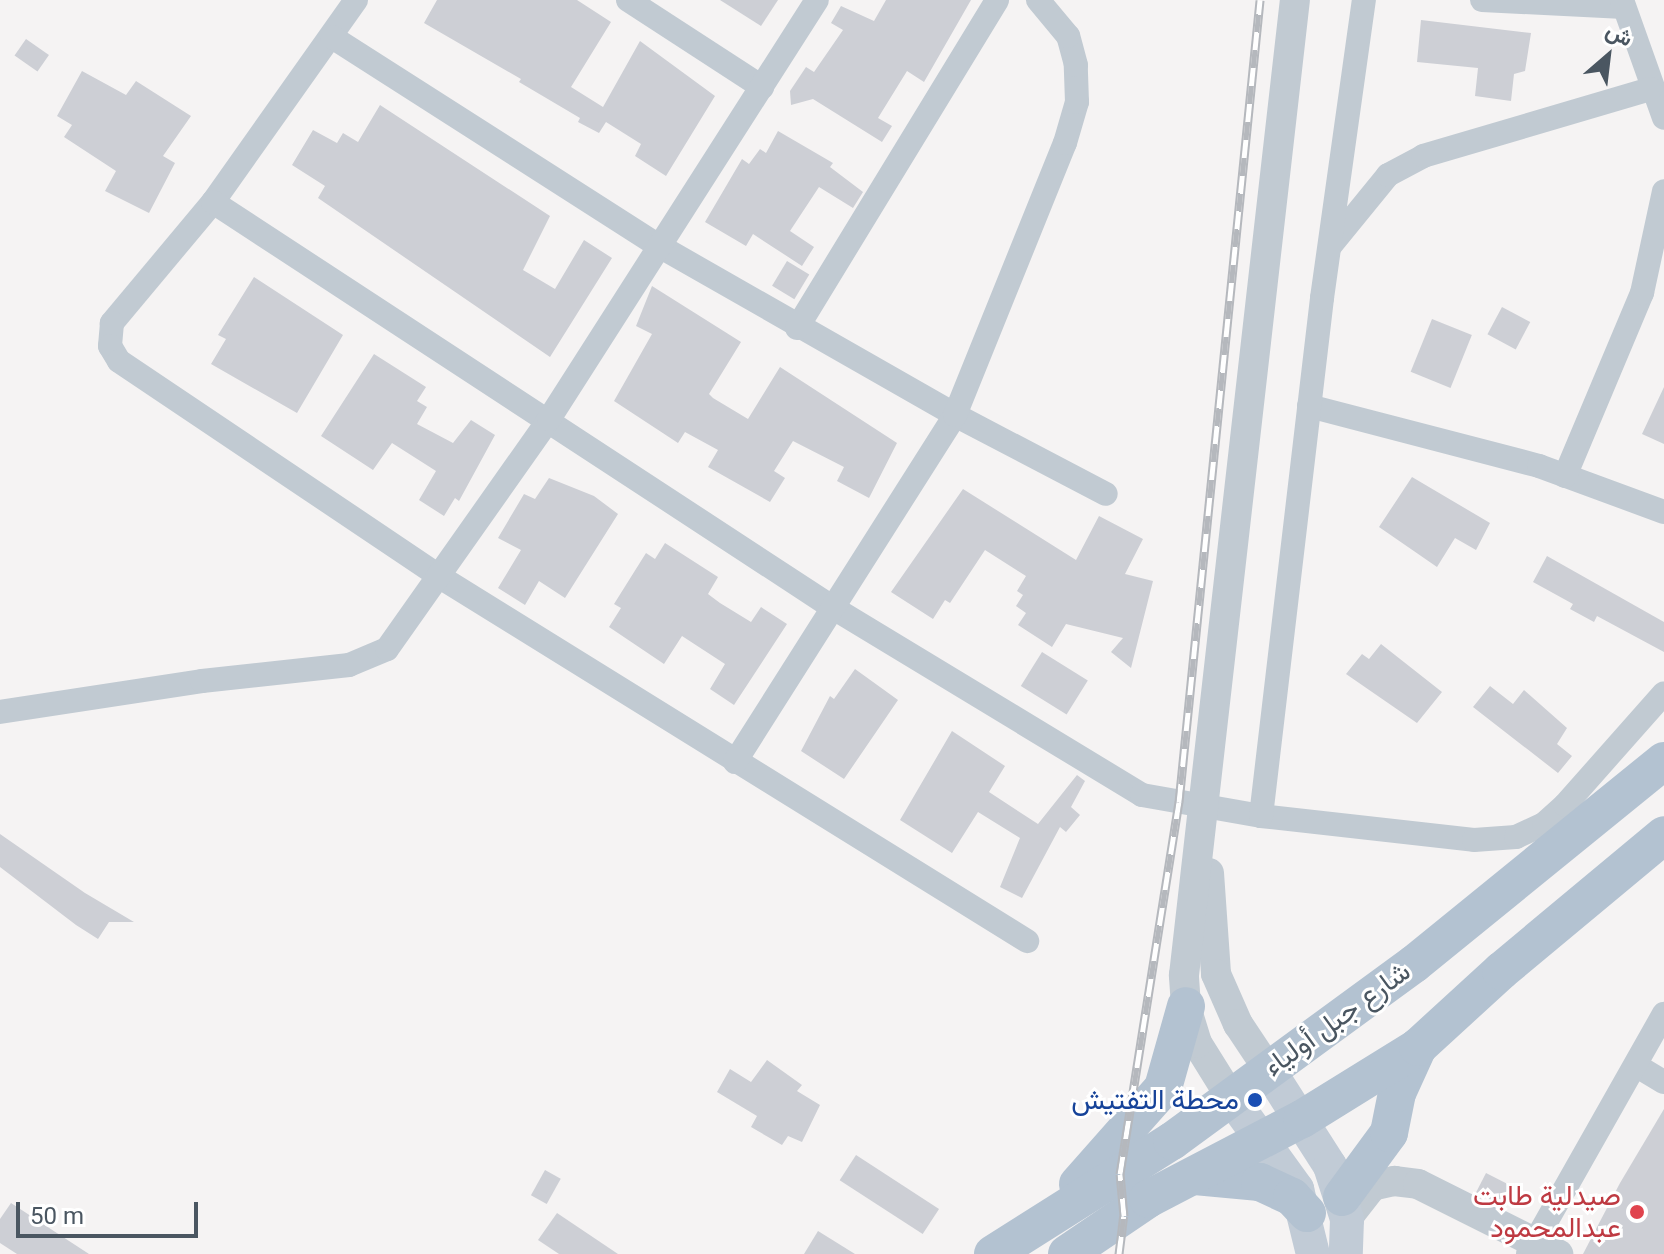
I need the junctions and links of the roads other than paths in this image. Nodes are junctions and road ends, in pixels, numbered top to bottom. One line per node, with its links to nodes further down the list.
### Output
1 (356, 0): 10 (street)
2 (628, 0): 11 (street)
3 (817, 0): 11 (street)
4 (997, 0): 18 (street)
5 (1038, 0): 20 (street)
6 (1295, 0): 31 (street)
7 (1364, 0): 17 (street)
8 (1482, 0): 9 (street)
9 (1623, 4): 12 (street)
10 (332, 37): 15 (street); 16 (street)
11 (762, 87): 16 (street)
12 (1650, 89): 13 (street); 17 (street)
13 (1664, 118)
14 (1664, 191): 22 (street)
15 (213, 202): 21 (street); 25 (street)
16 (661, 247): 18 (street); 21 (street)
17 (1329, 248): 19 (street)
18 (797, 328): 20 (street)
19 (1309, 406): 22 (street); 32 (street)
20 (955, 415): 23 (street); 26 (street)
21 (549, 419): 25 (street); 26 (street)
22 (1565, 476): 24 (street)
23 (1106, 494)
24 (1664, 512)
25 (440, 577): 28 (street); 30 (street)
26 (835, 609): 30 (street); 31 (street)
27 (1664, 693): 32 (street)
28 (0, 712)
29 (1664, 761): 39 (main road, شارع جبل أولياء)
30 (735, 762): 34 (street)
31 (1204, 814): 32 (street); 35 (street); 39 (street)
32 (1261, 816)
33 (1664, 835): 37 (main road)
34 (1027, 941)
35 (1186, 1006): 41 (street); 47 (main road)
36 (1664, 1014): 38 (street)
37 (1418, 1047): 42 (main road); 45 (main road)
38 (1637, 1066): 40 (street); 48 (street)
39 (1268, 1069): 41 (main road, شارع جبل أولياء); 42 (main road)
40 (1664, 1082)
41 (1230, 1096): 43 (main road); 47 (main road, شارع جبل أولياء)
42 (1302, 1119): 43 (main road); 45 (main road)
43 (1262, 1142): 44 (main road); 46 (main road)
44 (1188, 1176): 46 (main road); 49 (main road)
45 (1344, 1208): 48 (street); 51 (main road)
46 (1307, 1213): 50 (main road)
47 (1002, 1248)
48 (1540, 1250)
49 (1067, 1254)
50 (1313, 1254)
51 (1346, 1254)

